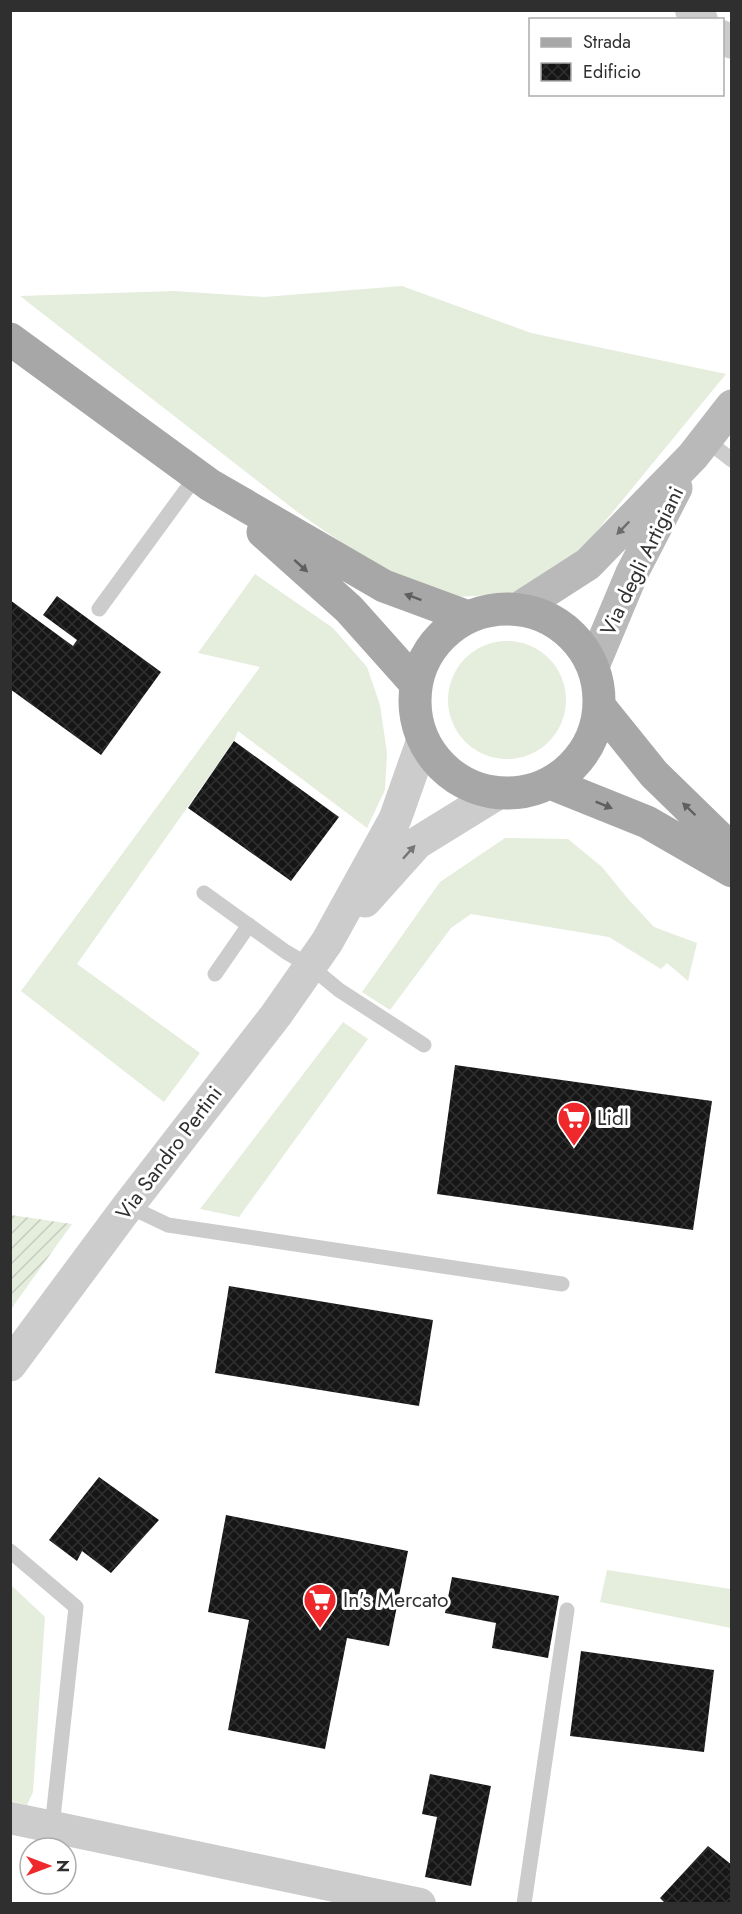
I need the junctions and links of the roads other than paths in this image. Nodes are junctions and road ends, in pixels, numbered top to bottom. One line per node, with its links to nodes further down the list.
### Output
1 (10, 339): 5 (main road)
2 (732, 406): 3 (main road, Via degli Artigiani)
3 (699, 448): 4 (lane); 7 (main road, Via degli Artigiani, one-way to 7); 9 (main road, Via degli Artigiani)
4 (732, 460)
5 (203, 480): 6 (lane); 8 (main road, one-way to 5); 10 (main road, one-way to 10)
6 (99, 609)
7 (518, 609): 8 (main road); 9 (main road)
8 (468, 617): 10 (main road)
9 (593, 666): 11 (main road)
10 (416, 684): 12 (main road)
11 (600, 707): 13 (main road); 15 (main road, one-way to 11)
12 (423, 740): 14 (main road); 19 (street, Via Sandro Pertini)
13 (550, 783): 14 (main road); 16 (main road, one-way to 16)
14 (498, 793): 19 (street, Via Sandro Pertini, one-way to 14)
15 (732, 850)
16 (732, 871)
17 (204, 892): 18 (lane)
18 (249, 925): 19 (lane); 20 (lane)
19 (319, 954): 21 (lane); 22 (street, Via Sandro Pertini)
20 (215, 974)
21 (424, 1045)
22 (128, 1206): 23 (lane); 24 (street, Via Sandro Pertini)
23 (562, 1284)
24 (10, 1365)
25 (10, 1551): 28 (lane)
26 (567, 1610): 30 (lane)
27 (10, 1818): 28 (street)
28 (52, 1827): 29 (street)
29 (420, 1904)
30 (524, 1904)

